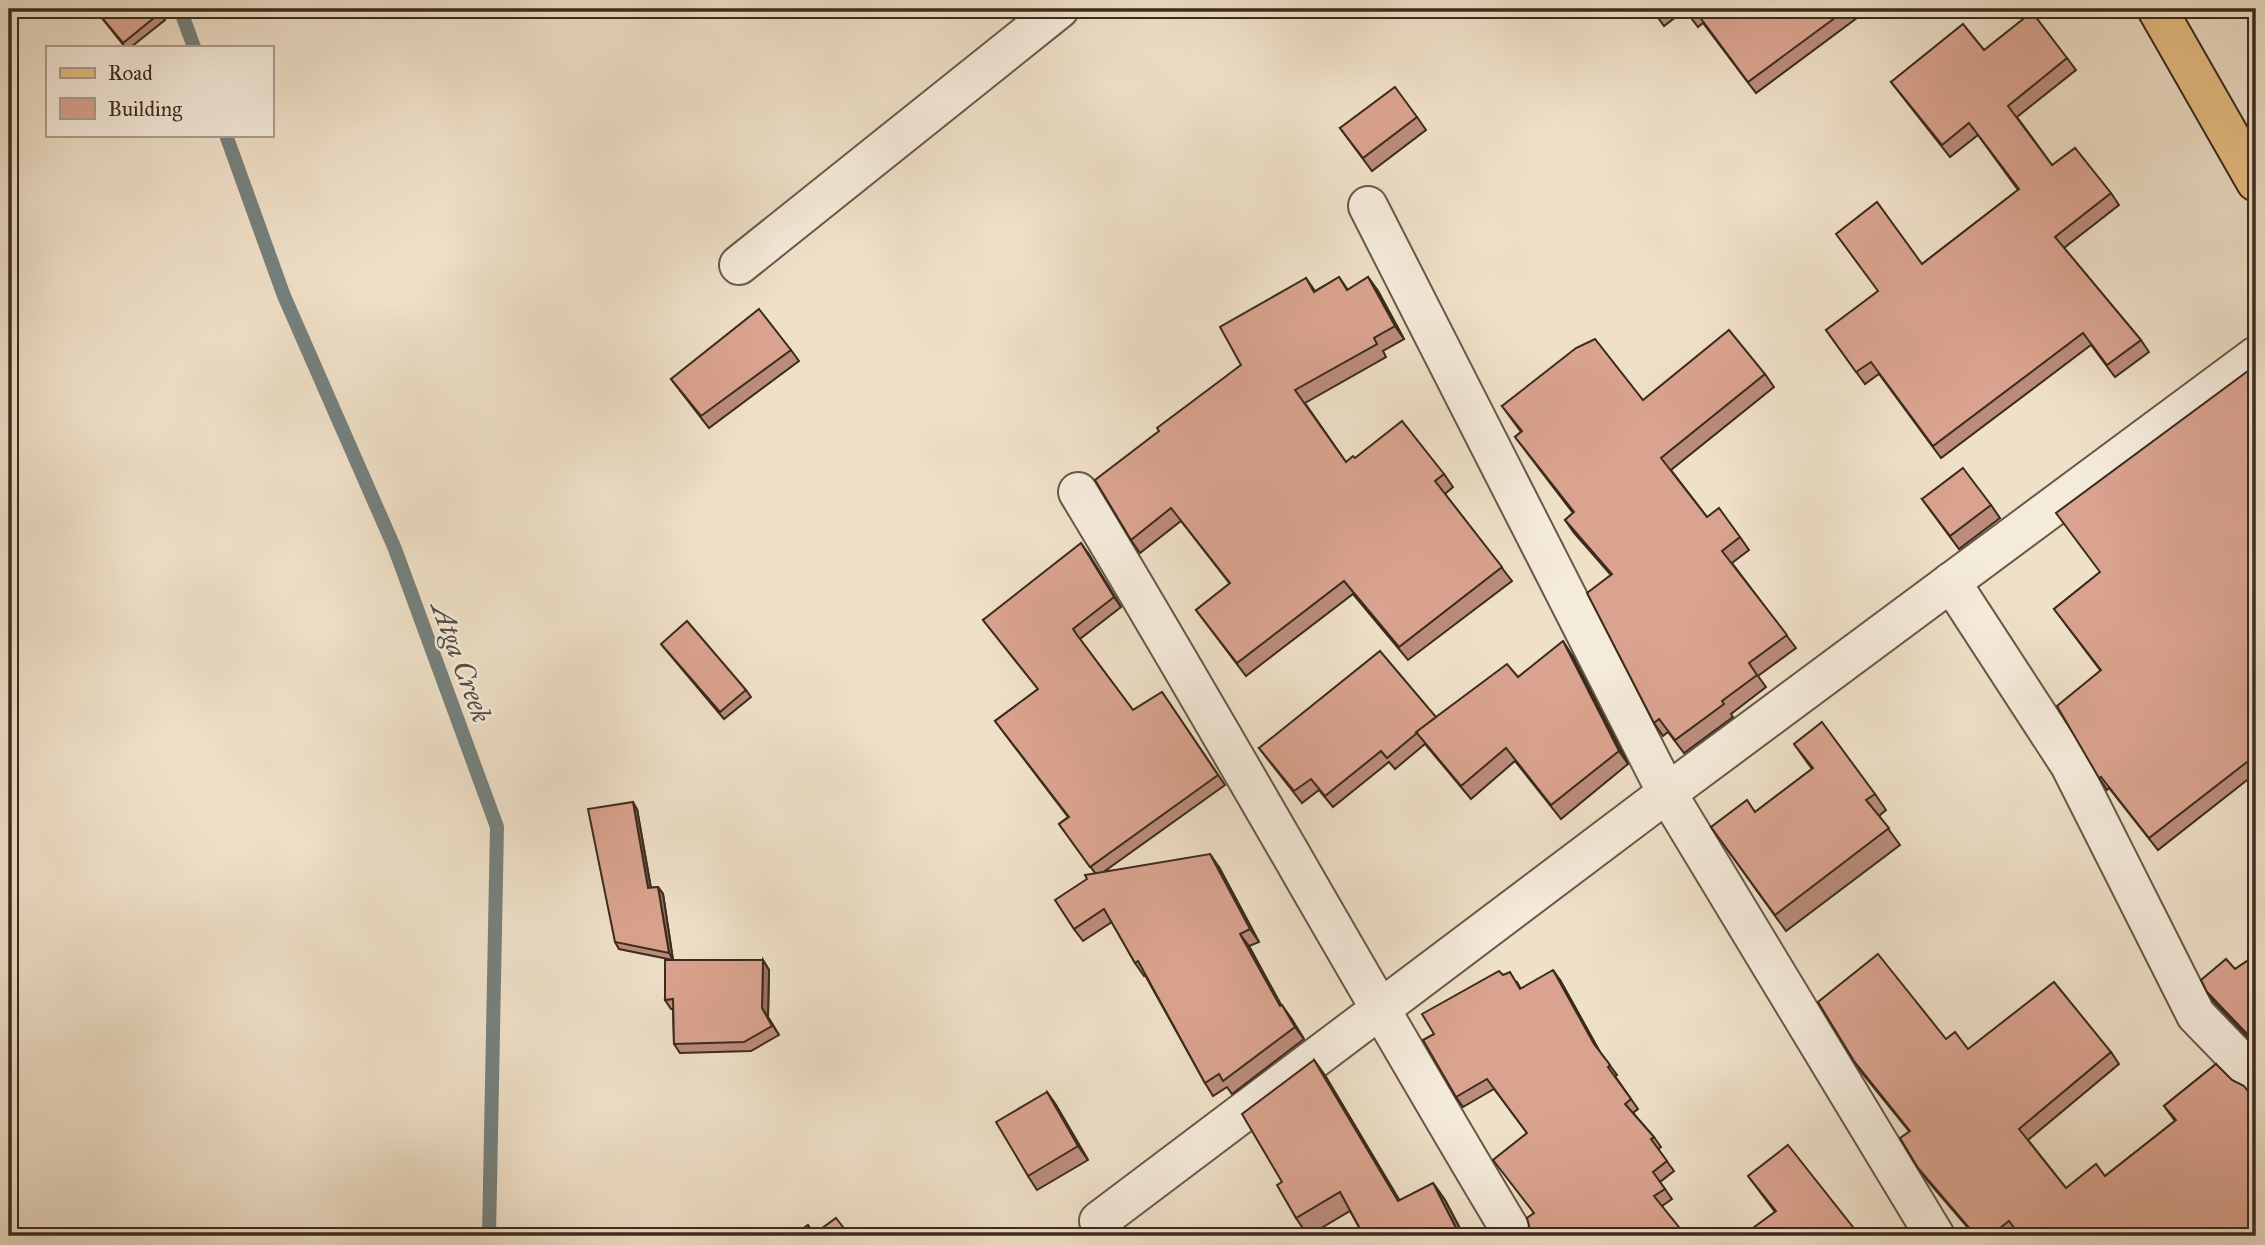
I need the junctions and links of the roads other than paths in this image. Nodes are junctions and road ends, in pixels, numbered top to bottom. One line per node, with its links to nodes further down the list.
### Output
1 (1059, 9): 5 (street)
2 (2157, 9): 3 (main road)
3 (2256, 182)
4 (1367, 206): 9 (street)
5 (739, 265)
6 (2256, 356): 8 (street)
7 (1078, 492): 10 (street)
8 (1951, 582): 9 (street); 11 (street)
9 (1667, 793): 10 (street); 14 (street)
10 (1378, 1010): 12 (street); 13 (street)
11 (2256, 1077)
12 (1099, 1221)
13 (1514, 1236)
14 (1935, 1236)

